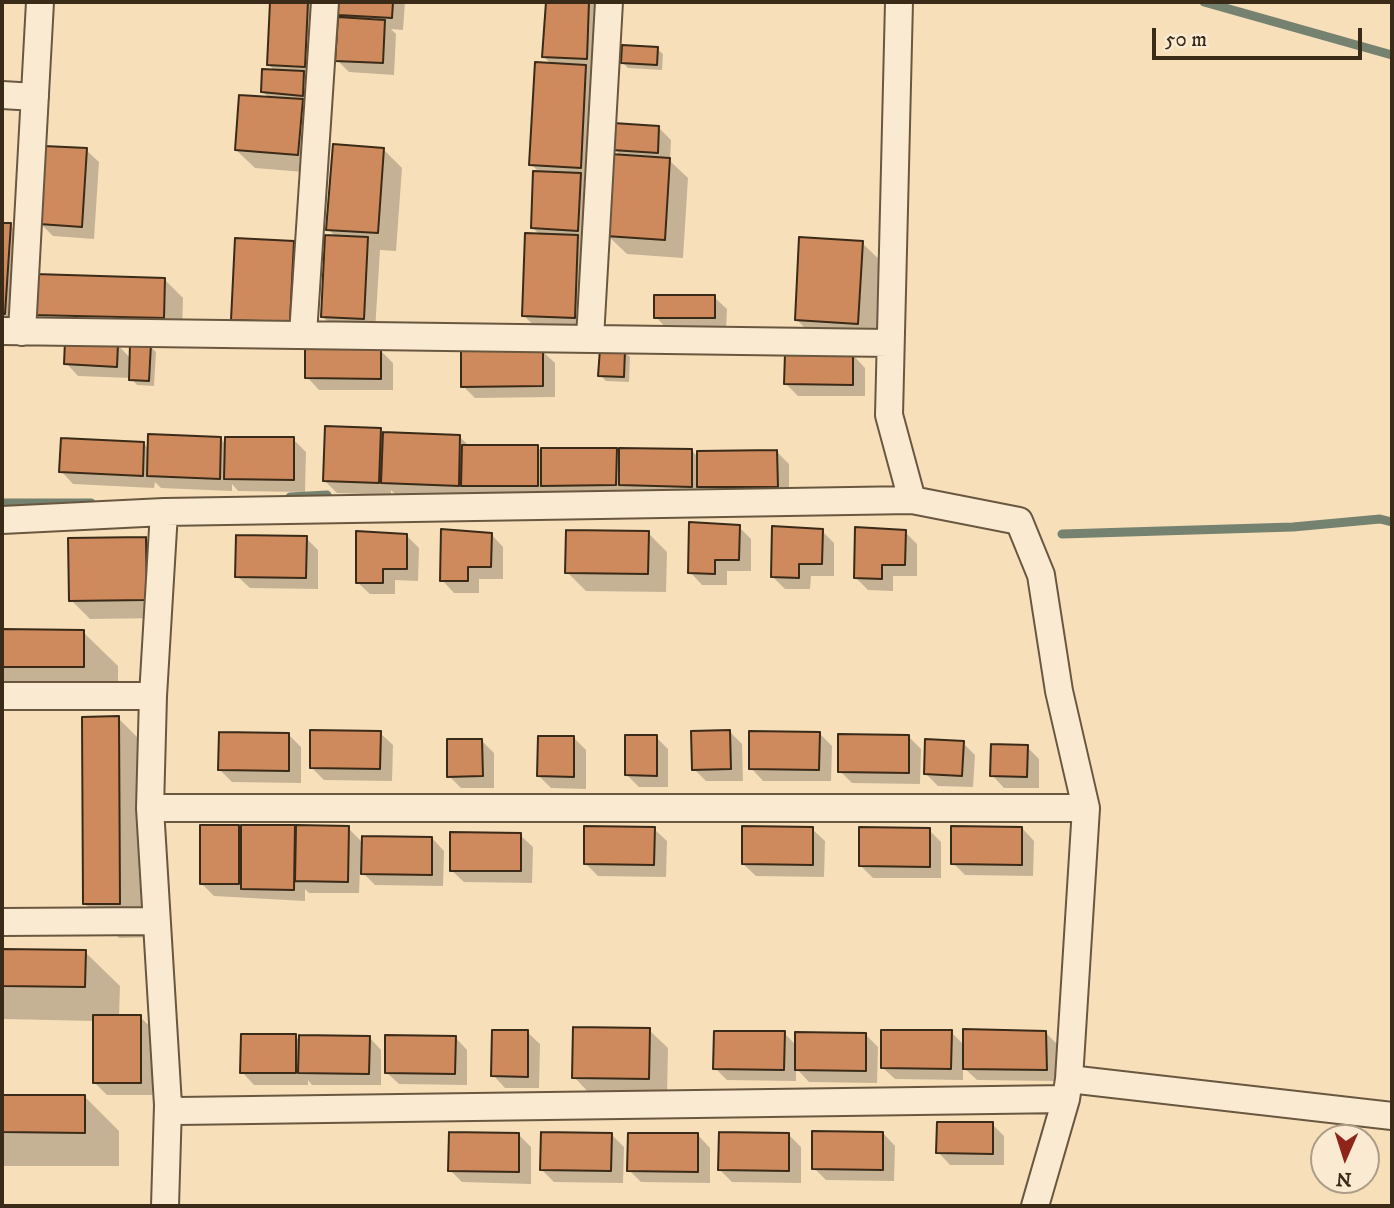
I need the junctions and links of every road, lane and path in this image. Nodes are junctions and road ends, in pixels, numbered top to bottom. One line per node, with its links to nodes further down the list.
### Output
1 (40, 2): 6 (street)
2 (325, 2): 8 (street)
3 (608, 2): 9 (street)
4 (900, 2): 10 (street)
5 (2, 95): 6 (street)
6 (35, 97): 7 (street)
7 (12, 331): 8 (street)
8 (303, 334): 9 (street)
9 (590, 338): 10 (street)
10 (889, 343): 11 (street)
11 (912, 500): 12 (street); 17 (street)
12 (164, 512): 13 (street); 15 (street)
13 (2, 520)
14 (2, 696): 15 (street)
15 (153, 696): 16 (street)
16 (150, 808): 17 (street); 18 (street)
17 (1086, 808): 20 (street)
18 (156, 921): 19 (street); 21 (street)
19 (2, 922)
20 (1068, 1089): 21 (street); 22 (street); 24 (street)
21 (169, 1105): 23 (street)
22 (1392, 1115)
23 (165, 1206)
24 (1035, 1206)

